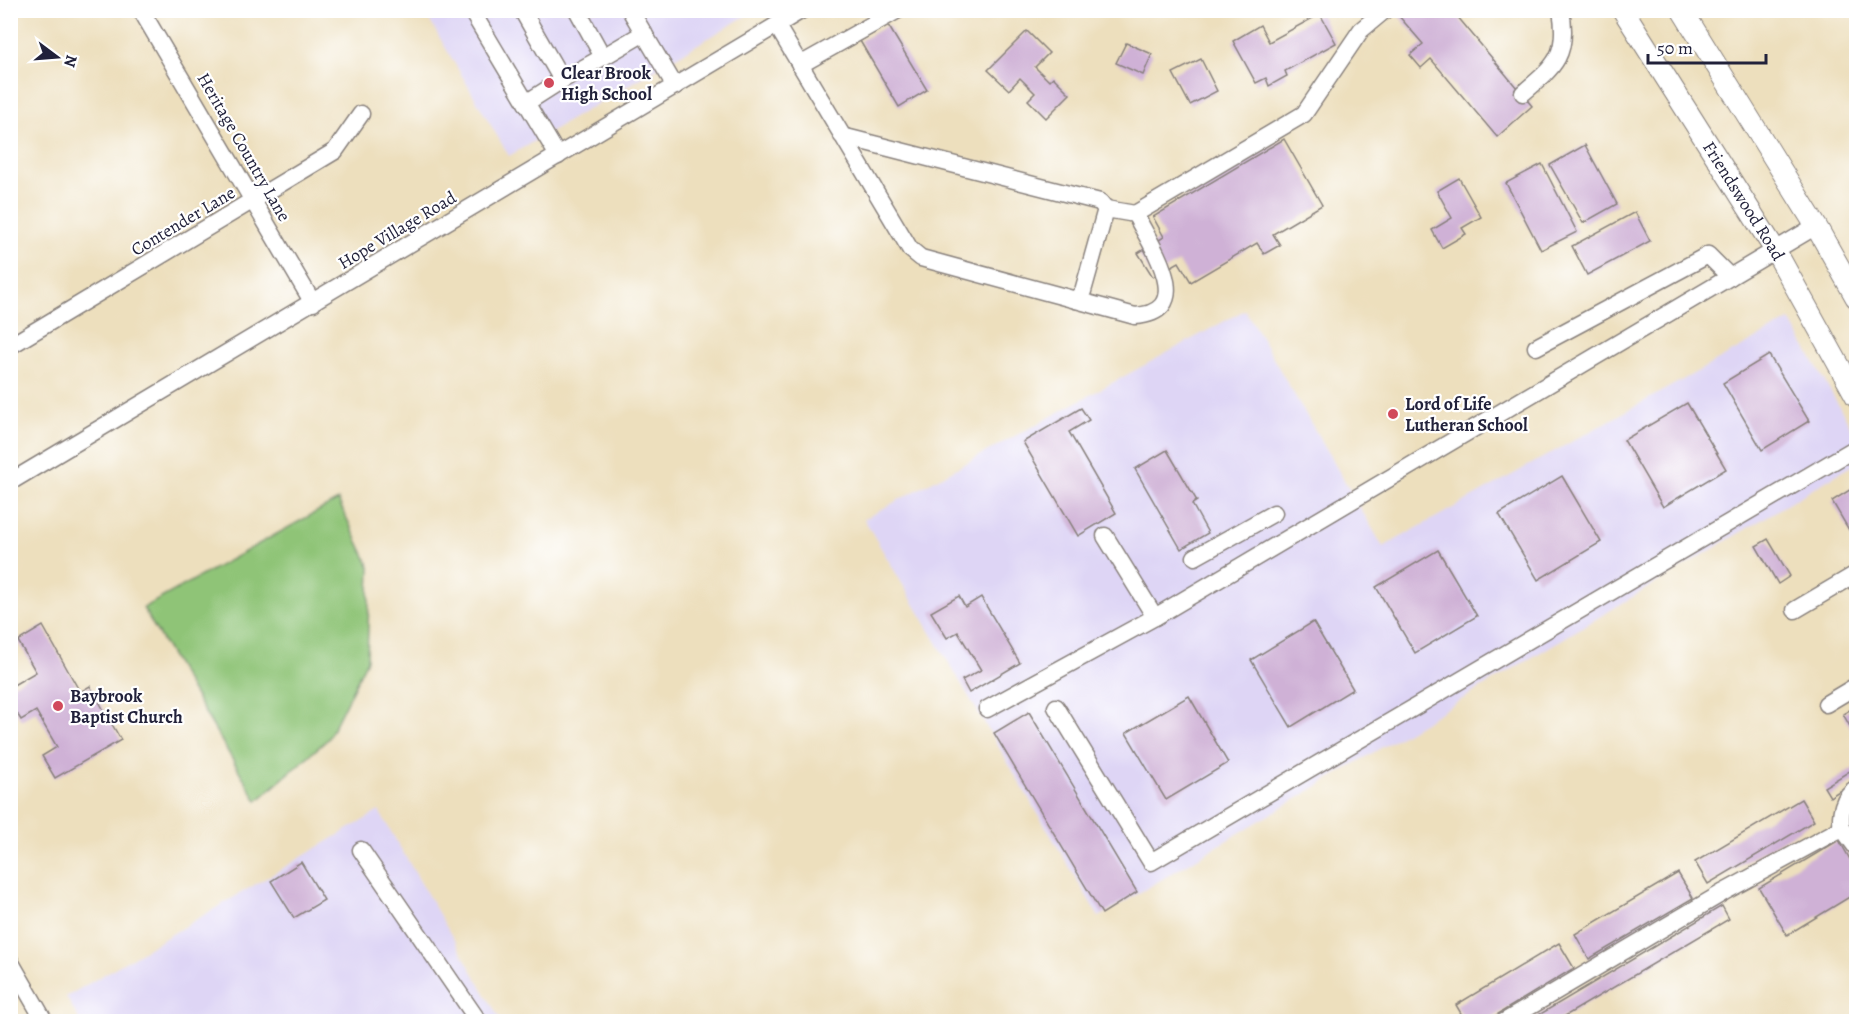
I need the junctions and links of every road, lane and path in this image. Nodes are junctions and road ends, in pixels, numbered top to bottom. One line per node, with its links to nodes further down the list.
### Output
1 (471, 10): 19 (street)
2 (522, 10): 16 (street)
3 (577, 10): 14 (street)
4 (630, 10): 13 (street)
5 (802, 10): 12 (street, Hope Village Road)
6 (898, 10): 15 (street)
7 (1385, 10): 25 (street)
8 (1561, 10): 18 (street)
9 (1623, 10): 27 (main road, Friendswood Road)
10 (142, 11): 23 (street, Heritage Country Lane)
11 (1684, 11): 26 (main road)
12 (777, 26): 15 (street); 17 (street, Hope Village Road)
13 (644, 33): 14 (street); 17 (street)
14 (603, 57): 16 (street)
15 (800, 65): 21 (street)
16 (562, 80): 19 (street)
17 (675, 86): 22 (street, Hope Village Road)
18 (1523, 93)
19 (526, 103): 22 (street)
20 (361, 114): 23 (street, Contender Lane)
21 (842, 136): 24 (street); 30 (street)
22 (558, 156): 31 (street, Hope Village Road)
23 (254, 202): 31 (street, Heritage Country Lane); 32 (street, Contender Lane)
24 (1106, 209): 25 (street); 30 (street)
25 (1135, 214): 30 (street)
26 (1816, 226): 27 (street); 29 (main road)
27 (1775, 250): 28 (street); 34 (main road, Friendswood Road)
28 (1730, 277): 33 (street); 41 (street)
29 (1857, 297)
30 (1076, 300)
31 (313, 303): 36 (street, Hope Village Road)
32 (10, 346)
33 (1536, 347)
34 (1857, 396)
35 (1857, 448): 47 (street)
36 (12, 477)
37 (1274, 513): 39 (street)
38 (1105, 536): 44 (street)
39 (1215, 546): 40 (street); 41 (street)
40 (1196, 557)
41 (1230, 571): 44 (street)
42 (1857, 574): 43 (street)
43 (1795, 610)
44 (1155, 616): 48 (street)
45 (1857, 686): 46 (street)
46 (1826, 704)
47 (1056, 707)
48 (987, 709)
49 (1857, 788): 50 (street)
50 (1842, 828): 51 (street); 56 (street)
51 (1857, 847)
52 (362, 850): 55 (street)
53 (10, 961): 54 (street)
54 (45, 1022)
55 (479, 1022)
56 (1504, 1022)

